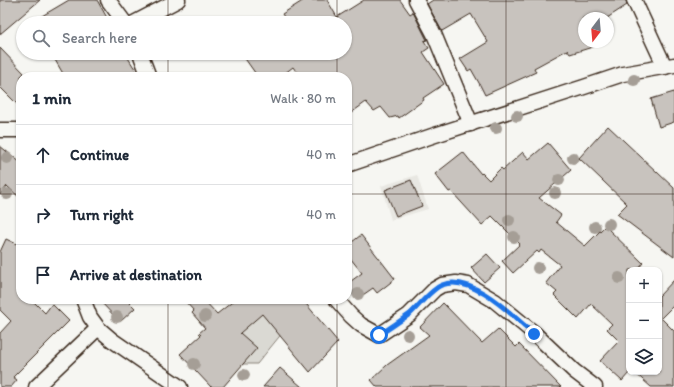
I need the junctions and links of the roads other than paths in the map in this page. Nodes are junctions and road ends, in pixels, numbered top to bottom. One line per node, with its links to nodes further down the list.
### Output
1 (108, 0): 5 (street)
2 (178, 0): 6 (street)
3 (416, 0): 10 (street)
4 (634, 0): 8 (street)
5 (120, 16)
6 (147, 16)
7 (143, 60): 9 (street)
8 (670, 66): 10 (street)
9 (147, 72)
10 (471, 124): 13 (street)
11 (0, 130): 12 (street)
12 (16, 130)
13 (352, 163)
14 (85, 304): 16 (street)
15 (340, 304): 19 (street)
16 (98, 328): 17 (street); 18 (street)
17 (36, 387)
18 (180, 387)
19 (595, 387)

